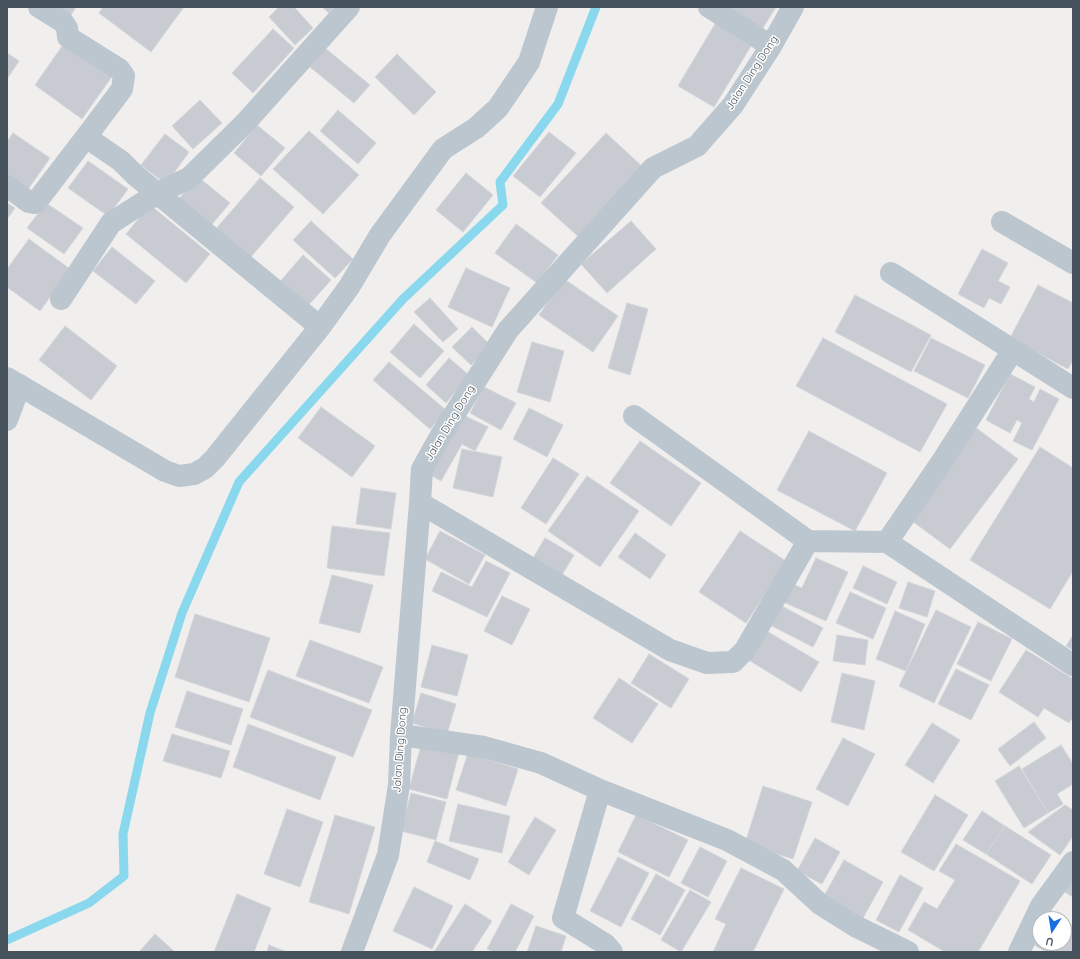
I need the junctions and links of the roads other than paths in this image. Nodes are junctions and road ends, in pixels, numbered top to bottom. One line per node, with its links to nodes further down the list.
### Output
1 (39, 7): 7 (street)
2 (349, 7): 9 (street)
3 (547, 7): 14 (street)
4 (709, 7): 6 (street)
5 (793, 7): 6 (street, Jalan Ding Dong)
6 (772, 46): 20 (street, Jalan Ding Dong)
7 (86, 137): 8 (street); 9 (street)
8 (7, 186)
9 (158, 193): 13 (street); 14 (street)
10 (1002, 222): 11 (street)
11 (1073, 263)
12 (891, 273): 15 (street)
13 (61, 299)
14 (320, 327): 16 (street)
15 (1013, 350): 17 (street); 22 (street)
16 (13, 382): 19 (street)
17 (1073, 388)
18 (634, 416): 21 (street)
19 (7, 420)
20 (420, 503): 21 (street); 24 (street, Jalan Ding Dong)
21 (808, 541): 22 (street)
22 (887, 542): 23 (street)
23 (1073, 665)
24 (401, 735): 25 (street); 27 (street, Jalan Ding Dong)
25 (600, 790): 28 (street); 29 (street)
26 (1073, 862): 30 (street)
27 (352, 952)
28 (612, 952)
29 (908, 952)
30 (1019, 952)

